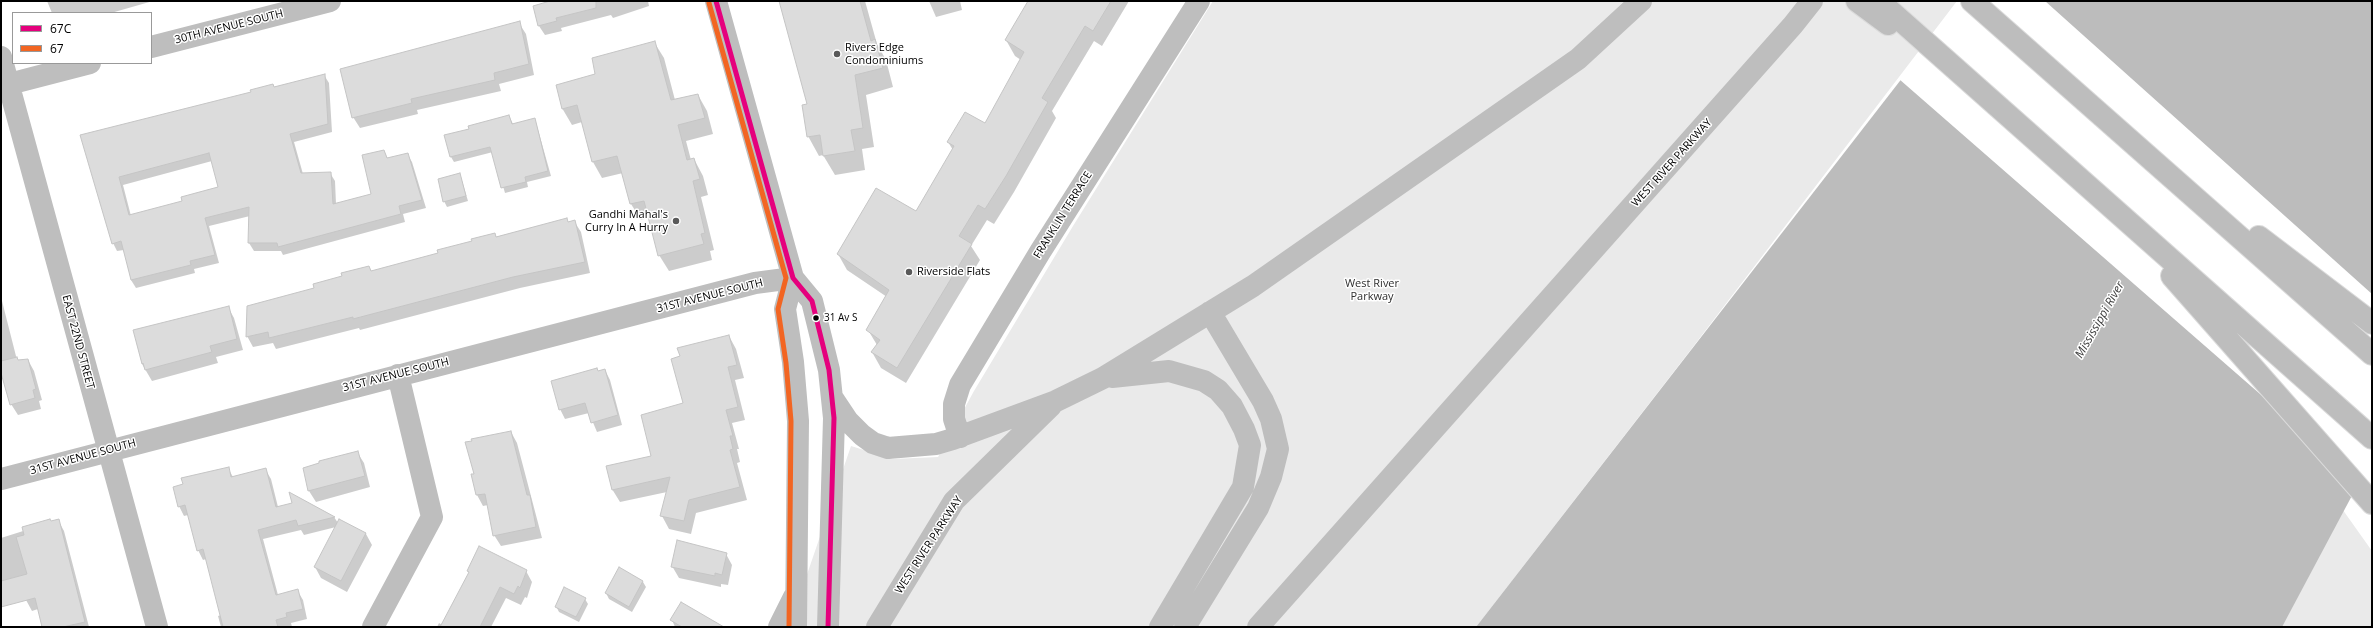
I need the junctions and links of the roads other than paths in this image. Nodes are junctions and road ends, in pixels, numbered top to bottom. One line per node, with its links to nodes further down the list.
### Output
1 (330, 1): 9 (street, 30TH AVENUE SOUTH)
2 (716, 1): 16 (street)
3 (1198, 1): 24 (street, FRANKLIN TERRACE)
4 (1641, 1): 17 (street, WEST RIVER PARKWAY)
5 (1812, 1): 38 (street, WEST RIVER PARKWAY)
6 (1857, 1): 13 (highway)
7 (1879, 1): 13 (highway)
8 (1972, 1): 14 (highway)
9 (152, 47)
10 (1, 57): 12 (street, EAST 22ND STREET)
11 (86, 64): 12 (street)
12 (5, 85): 26 (street, EAST 22ND STREET)
13 (1990, 100): 15 (highway)
14 (2109, 122): 18 (highway); 19 (highway)
15 (2110, 206): 25 (highway); 28 (highway)
16 (793, 278): 20 (street, 31ST AVENUE SOUTH); 22 (street); 29 (street)
17 (1210, 312): 21 (street, WEST RIVER PARKWAY); 37 (street)
18 (2372, 323)
19 (2372, 354)
20 (398, 375): 26 (street, 31ST AVENUE SOUTH); 31 (street)
21 (1102, 378): 23 (street, WEST RIVER PARKWAY); 36 (street)
22 (832, 397): 24 (street, WEST RIVER PARKWAY); 34 (street)
23 (1056, 401): 24 (street, WEST RIVER PARKWAY); 35 (street, WEST RIVER PARKWAY)
24 (960, 437)
25 (2372, 438)
26 (108, 450): 27 (street, 31ST AVENUE SOUTH); 30 (street, EAST 22ND STREET)
27 (1, 479)
28 (2372, 503)
29 (796, 593): 32 (street); 33 (street)
30 (157, 627)
31 (373, 627)
32 (779, 627)
33 (796, 627)
34 (828, 627)
35 (877, 627)
36 (1160, 627)
37 (1185, 627)
38 (1258, 627)

